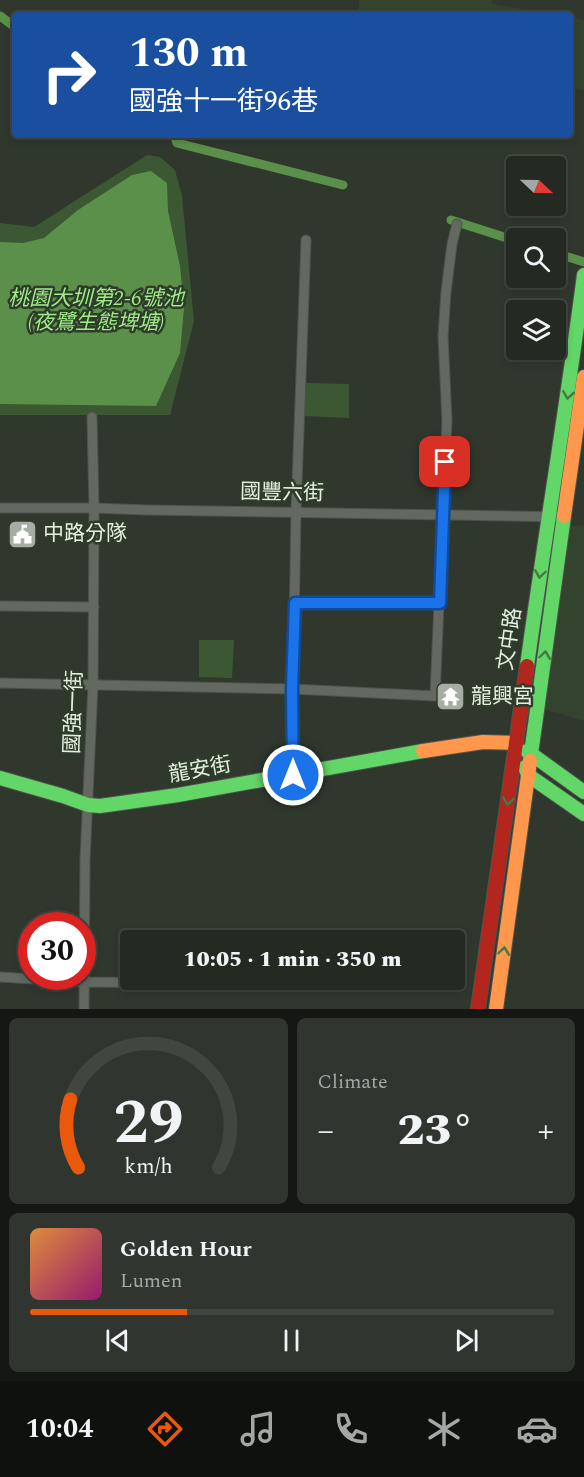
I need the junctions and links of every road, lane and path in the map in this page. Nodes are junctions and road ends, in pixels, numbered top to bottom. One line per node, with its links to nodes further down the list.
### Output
1 (457, 224): 9 (street)
2 (306, 240): 8 (street)
3 (584, 275): 4 (street, 文中路)
4 (580, 374): 10 (street, 文中路, one-way to 10); 11 (street, 文中路)
5 (92, 417): 7 (street, 國強一街)
6 (0, 508): 7 (street, 國豐六街)
7 (94, 508): 8 (street, 國豐六街); 15 (street, 國強一街)
8 (296, 512): 9 (street, 國豐六街); 12 (street)
9 (442, 514): 10 (street, 國豐六街); 13 (street)
10 (548, 517): 11 (street, 國豐六街); 19 (street, 文中路, one-way to 19)
11 (564, 517): 20 (street, 文中路, one-way to 11)
12 (295, 603): 13 (street); 18 (street)
13 (440, 603): 18 (street)
14 (0, 606): 15 (street)
15 (94, 607): 17 (street, 國強一街)
16 (0, 683): 17 (street)
17 (93, 685): 18 (street); 25 (street, 國強一街)
18 (292, 689): 21 (street)
19 (516, 743): 20 (street); 21 (street, 龍安街); 22 (street); 34 (street, 文中路, one-way to 34)
20 (531, 754): 22 (street, 文中路); 24 (street)
21 (293, 775): 25 (street, 龍安街)
22 (528, 775): 26 (street); 35 (street, 文中路, one-way to 22)
23 (0, 778): 25 (street, 龍安街)
24 (584, 792)
25 (88, 805): 27 (street, 國強一街)
26 (584, 814)
27 (85, 912)
28 (0, 977): 29 (street)
29 (18, 978)
30 (96, 982): 31 (street)
31 (120, 982)
32 (84, 990): 33 (street, 國強一街)
33 (84, 1009)
34 (478, 1009)
35 (496, 1009)

